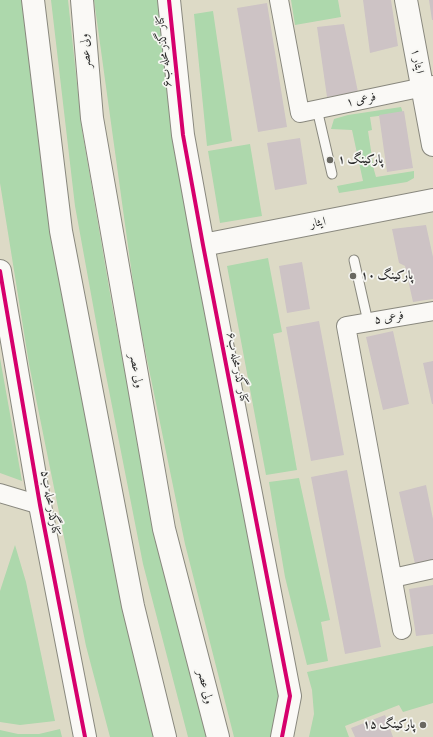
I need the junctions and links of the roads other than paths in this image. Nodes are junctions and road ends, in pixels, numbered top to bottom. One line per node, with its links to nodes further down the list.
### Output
1 (33, 0): 22 (street)
2 (82, 0): 23 (street, ولی عصر)
3 (169, 0): 11 (street, کنار گذر محله ب۶)
4 (280, 0): 7 (street)
5 (406, 0): 6 (street, ایثار ۱)
6 (428, 86): 7 (street, فرعی ۱); 8 (street, ایثار ۱)
7 (309, 111): 9 (lane)
8 (433, 145)
9 (332, 174)
10 (433, 200): 11 (street, ایثار)
11 (203, 245): 24 (street, کنار گذر محله ب۶)
12 (354, 260): 15 (lane)
13 (0, 271): 17 (street, کنارگذر محله ب۵)
14 (433, 311): 15 (street, فرعی ۵)
15 (368, 322): 19 (street, فرعی ۵)
16 (0, 493): 17 (street)
17 (40, 505): 21 (street, کنارگذر محله ب۵)
18 (433, 569): 19 (street)
19 (393, 578): 20 (street)
20 (402, 630)
21 (85, 737)
22 (165, 737)
23 (218, 737)
24 (282, 737)

